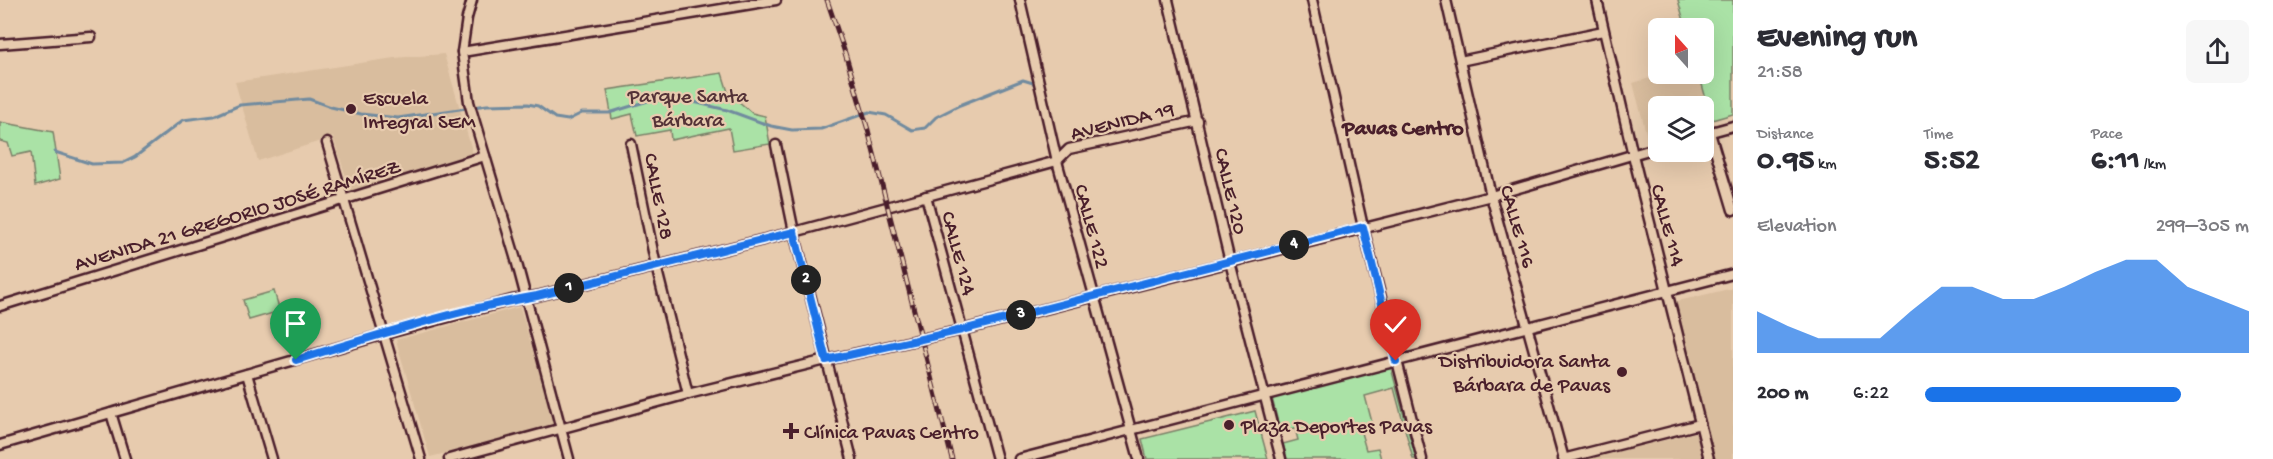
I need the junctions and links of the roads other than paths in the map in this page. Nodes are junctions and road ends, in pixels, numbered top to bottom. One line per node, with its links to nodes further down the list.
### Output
1 (472, 0): 11 (street)
2 (776, 0): 11 (street)
3 (1020, 0): 23 (street, CALLE 122)
4 (1168, 0): 13 (street, CALLE 120)
5 (1312, 0): 28 (street)
6 (1446, 0): 12 (street, CALLE 116)
7 (1597, 0): 8 (street, CALLE 114)
8 (1603, 31): 12 (street); 21 (street, CALLE 114)
9 (91, 37): 10 (street)
10 (0, 44)
11 (462, 52): 22 (street)
12 (1460, 62): 25 (street, CALLE 116)
13 (1198, 120): 23 (street, AVENIDA 19); 30 (street, CALLE 120)
14 (1733, 126): 15 (street)
15 (1714, 132)
16 (327, 143): 26 (street)
17 (631, 144): 31 (street, CALLE 128)
18 (776, 145): 29 (street)
19 (1648, 150): 21 (street)
20 (1714, 154): 27 (street)
21 (1633, 155): 25 (street); 33 (street, CALLE 114)
22 (485, 156): 26 (street, AVENIDA 21 GREGORIO JOSÉ RAMÍREZ); 35 (street)
23 (1057, 161): 24 (street, AVENIDA 19); 34 (street, CALLE 122)
24 (926, 196): 29 (street, AVENIDA 19); 38 (street, CALLE 124)
25 (1491, 196): 28 (street); 37 (street, CALLE 116)
26 (344, 200): 36 (street, AVENIDA 21 GREGORIO JOSÉ RAMÍREZ); 39 (street)
27 (1733, 210)
28 (1363, 227): 30 (street); 41 (street)
29 (794, 232): 31 (street, AVENIDA 19); 40 (street)
30 (1230, 262): 34 (street); 44 (street, CALLE 120)
31 (656, 266): 35 (street, AVENIDA 19); 43 (street, CALLE 128)
32 (1733, 274): 33 (street)
33 (1668, 291): 37 (street); 46 (street, CALLE 114)
34 (1094, 295): 38 (street); 48 (street, CALLE 122)
35 (525, 298): 39 (street, AVENIDA 19); 47 (street)
36 (0, 306)
37 (1529, 326): 41 (street); 61 (street, CALLE 116)
38 (962, 330): 40 (street); 56 (street, CALLE 124)
39 (385, 334): 42 (street, AVENIDA 19); 52 (street)
40 (826, 360): 43 (street); 55 (street)
41 (1396, 361): 44 (street); 60 (street)
42 (247, 374): 45 (street, AVENIDA 19); 51 (street)
43 (688, 394): 47 (street)
44 (1264, 394): 48 (street); 59 (street, CALLE 120)
45 (111, 413): 49 (street, AVENIDA 19); 50 (street)
46 (1700, 424): 61 (street); 62 (street, CALLE 114)
47 (562, 429): 53 (street); 54 (street)
48 (1132, 429): 57 (street); 58 (street, CALLE 122)
49 (0, 445)
50 (125, 459)
51 (272, 459)
52 (421, 459)
53 (449, 459)
54 (569, 459)
55 (852, 459)
56 (997, 459)
57 (1019, 459)
58 (1139, 459)
59 (1281, 459)
60 (1422, 459)
61 (1564, 459)
62 (1709, 459)

